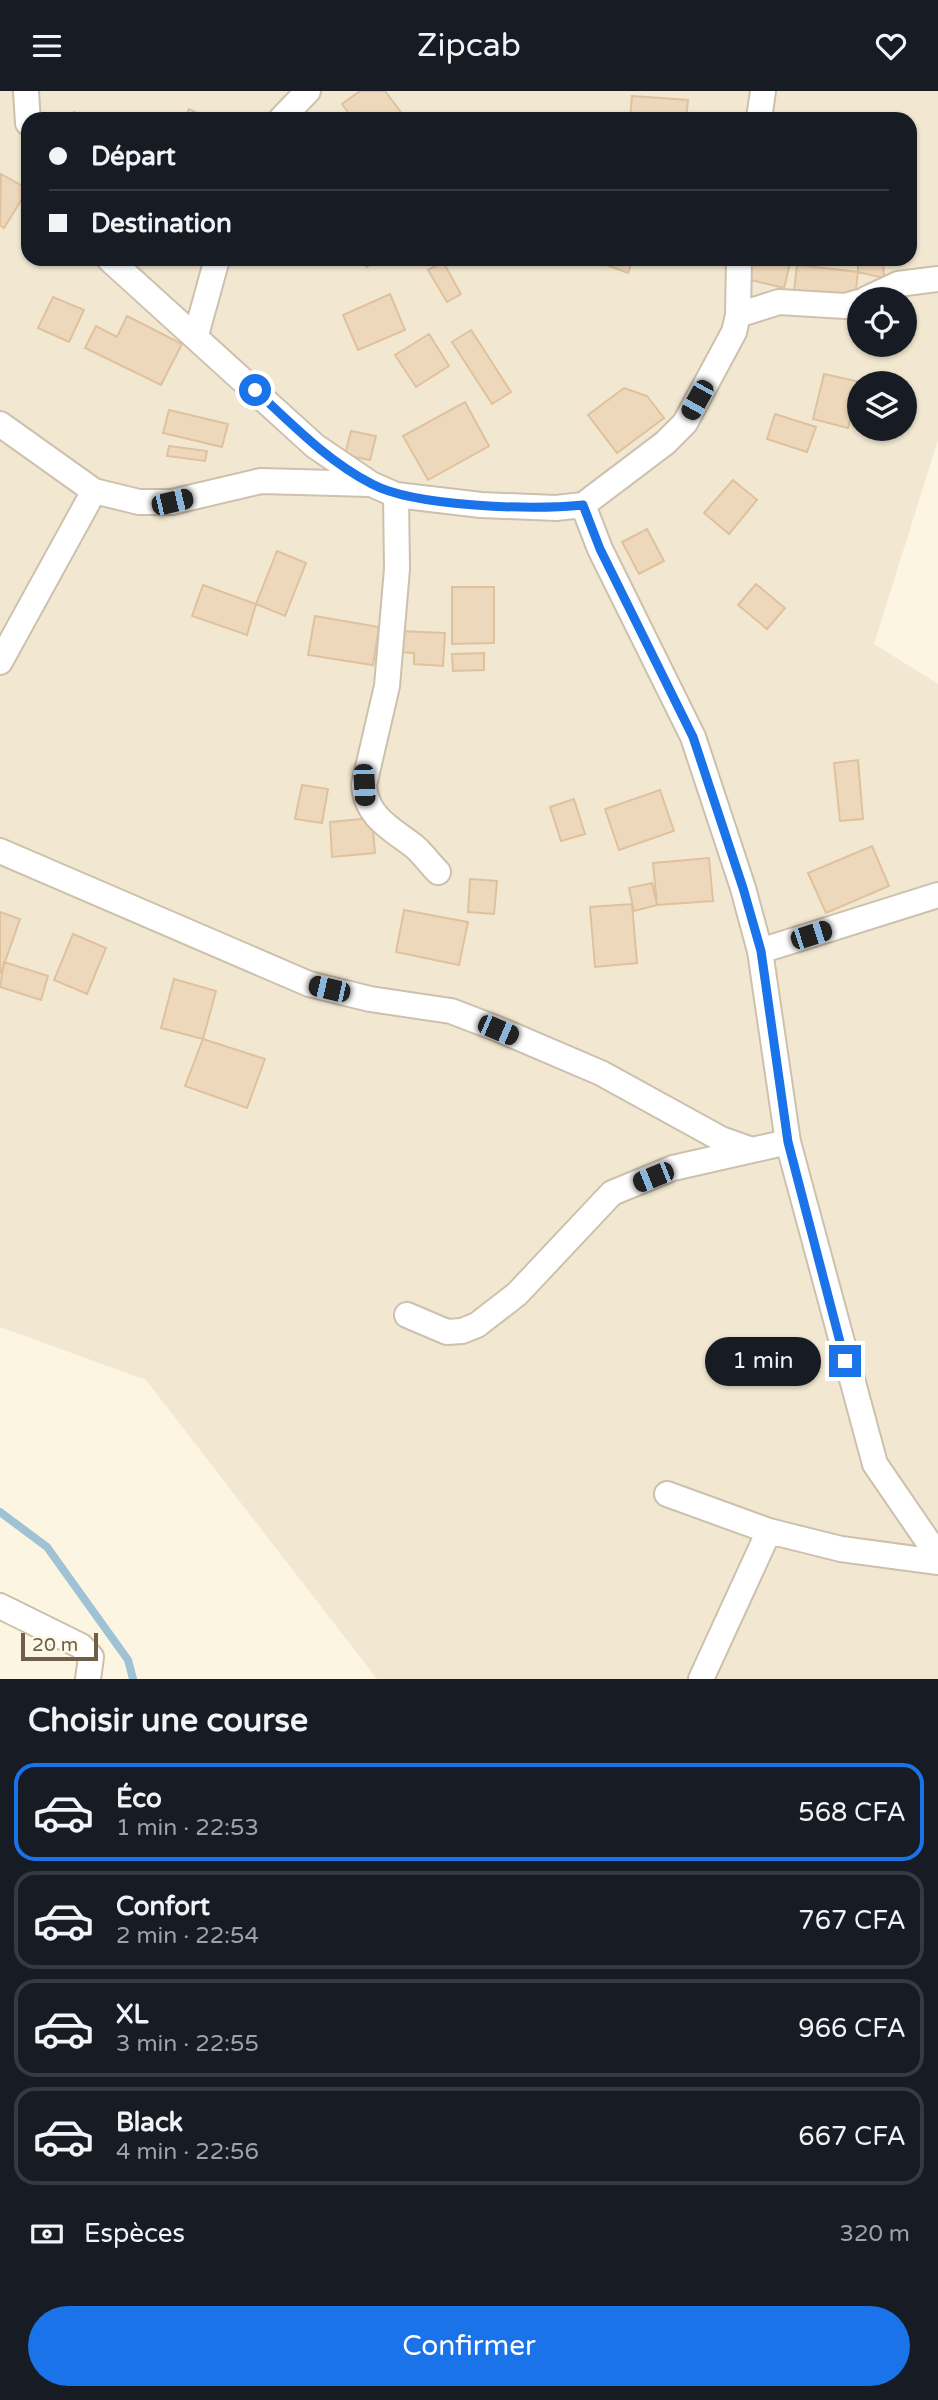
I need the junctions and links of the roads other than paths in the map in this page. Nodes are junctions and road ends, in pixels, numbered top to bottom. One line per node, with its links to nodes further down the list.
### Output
1 (26, 91): 4 (street)
2 (308, 91): 5 (street)
3 (763, 91): 6 (street)
4 (27, 112)
5 (288, 112)
6 (760, 112)
7 (117, 266): 14 (street)
8 (215, 266): 14 (street)
9 (738, 266): 13 (street)
10 (938, 279): 11 (street)
11 (892, 287)
12 (847, 305): 13 (street)
13 (738, 315): 19 (street)
14 (196, 335): 16 (street)
15 (0, 424): 17 (street)
16 (371, 484): 17 (street); 18 (street)
17 (94, 491): 20 (street)
18 (396, 495): 19 (street); 22 (street)
19 (583, 505): 24 (street)
20 (0, 662)
21 (0, 851): 26 (street)
22 (438, 872)
23 (938, 895): 24 (street)
24 (761, 951): 25 (street)
25 (788, 1142): 26 (street); 30 (street)
26 (752, 1150): 27 (street)
27 (407, 1315)
28 (667, 1495): 29 (street)
29 (768, 1531): 31 (street); 34 (street)
30 (938, 1556)
31 (938, 1562)
32 (0, 1606): 33 (street)
33 (88, 1679)
34 (701, 1679)

